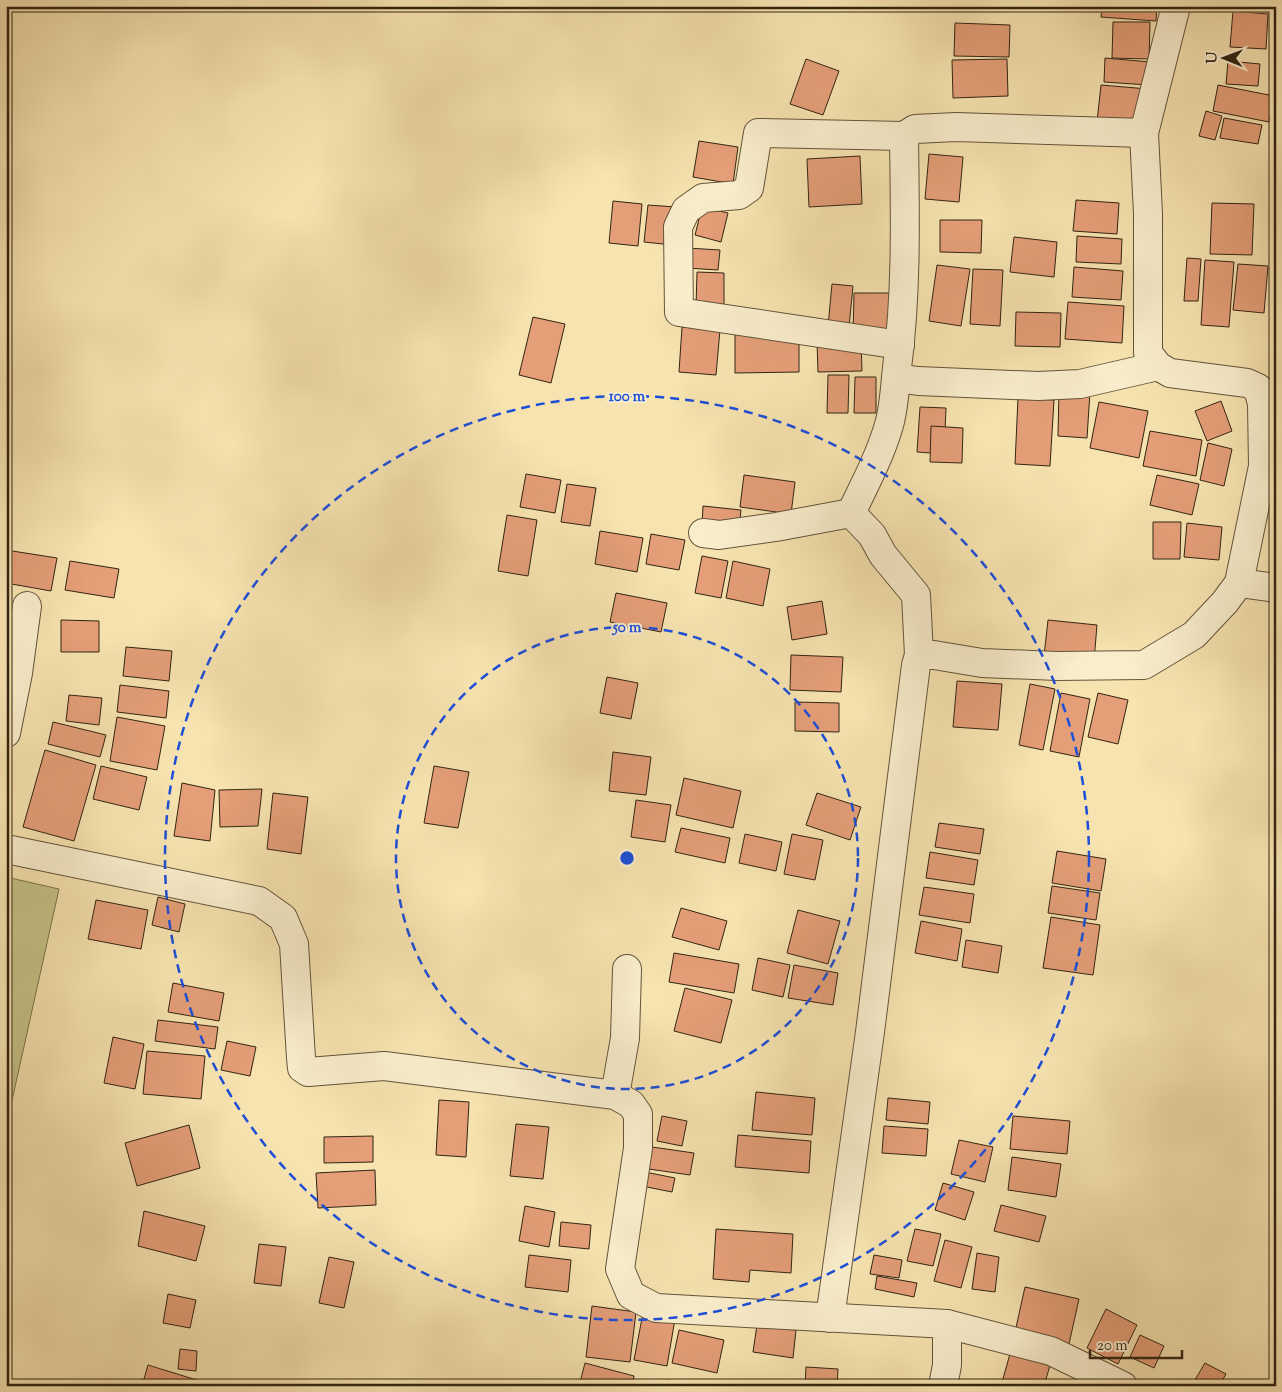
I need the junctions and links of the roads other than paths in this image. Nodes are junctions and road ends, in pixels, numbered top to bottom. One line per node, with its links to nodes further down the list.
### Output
1 (1176, 6): 2 (street)
2 (1144, 133): 3 (street); 5 (street)
3 (904, 136): 4 (street); 4 (street)
4 (900, 345): 6 (street)
5 (1158, 366): 6 (street); 9 (street)
6 (896, 378): 7 (street)
7 (851, 512): 8 (street); 12 (street)
8 (702, 533)
9 (1239, 583): 10 (street); 12 (street)
10 (1276, 588)
11 (27, 606): 13 (street)
12 (920, 655): 17 (street)
13 (6, 733)
14 (6, 849): 16 (street)
15 (627, 969): 16 (street)
16 (615, 1095): 17 (street)
17 (830, 1318): 18 (street)
18 (947, 1324): 19 (street); 20 (street)
19 (944, 1386)
20 (1123, 1386)

